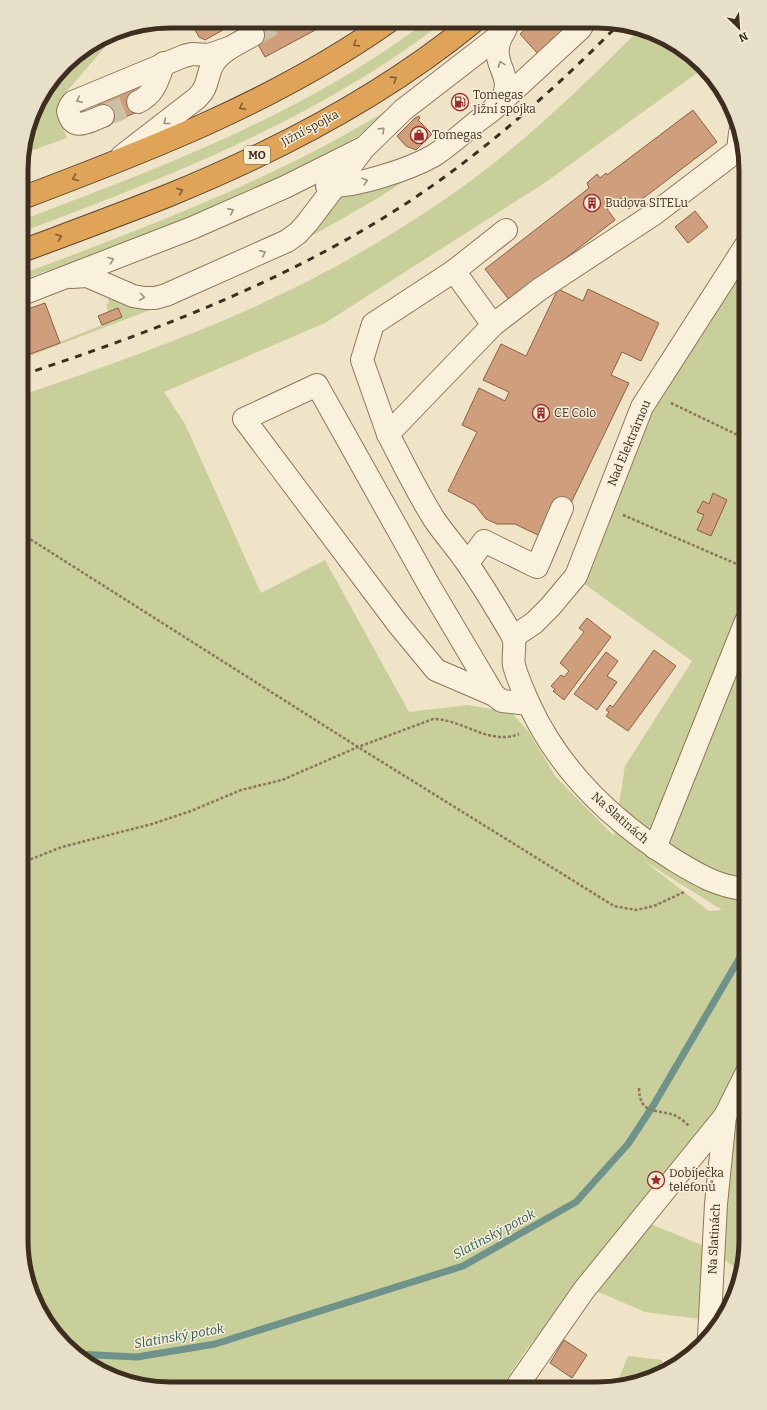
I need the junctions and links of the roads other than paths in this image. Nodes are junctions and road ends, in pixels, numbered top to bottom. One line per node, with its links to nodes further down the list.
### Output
1 (380, 28): 15 (highway, one-way to 15)
2 (465, 28): 20 (highway, Jižní spojka / MO, one-way to 2)
3 (507, 28): 11 (street, one-way to 3); 13 (street, one-way to 3)
4 (581, 28): 11 (street)
5 (252, 35): 6 (street)
6 (229, 48): 7 (street); 9 (street)
7 (198, 54): 8 (street); 9 (street)
8 (164, 63): 10 (street); 12 (street, one-way to 12)
9 (209, 75): 15 (street, one-way to 15)
10 (138, 102)
11 (501, 102): 16 (street, one-way to 11)
12 (103, 116)
13 (365, 146): 16 (street); 17 (street)
14 (738, 150): 25 (street)
15 (111, 164): 18 (highway, one-way to 18)
16 (334, 186): 17 (street); 23 (street, one-way to 16)
17 (285, 187): 23 (street, one-way to 17)
18 (28, 196)
19 (506, 230): 22 (street)
20 (28, 249)
21 (739, 256): 29 (street, Nad Elektrárnou)
22 (454, 271): 25 (street); 26 (street)
23 (65, 277): 24 (street)
24 (28, 292)
25 (494, 326): 26 (street)
26 (388, 434): 28 (street)
27 (562, 508): 28 (street)
28 (468, 563): 29 (street)
29 (513, 637): 32 (street, Na Slatinách)
30 (739, 638): 33 (street)
31 (494, 695): 31 (street); 32 (street)
32 (529, 704): 33 (street, Na Slatinách)
33 (655, 848): 34 (street, Na Slatinách)
34 (739, 888)
35 (739, 1088): 36 (street, Na Slatinách)
36 (725, 1116): 37 (street, Na Slatinách); 38 (street)
37 (710, 1327)
38 (520, 1382)

